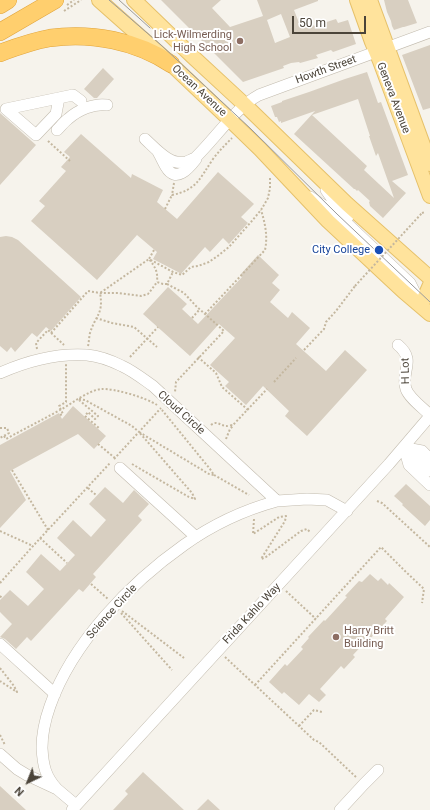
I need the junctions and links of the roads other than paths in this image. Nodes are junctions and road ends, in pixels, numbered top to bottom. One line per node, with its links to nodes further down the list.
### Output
1 (8, 0): 7 (highway)
2 (55, 0): 8 (highway)
3 (99, 0): 12 (main road, Ocean Avenue)
4 (134, 0): 16 (main road, Ocean Avenue)
5 (356, 0): 10 (main road, Geneva Avenue)
6 (370, 0): 10 (main road, Geneva Avenue)
7 (0, 5)
8 (0, 32)
9 (430, 32): 10 (street, Howth Street)
10 (382, 50): 16 (street, Howth Street); 22 (main road, Geneva Avenue); 23 (main road, Geneva Avenue)
11 (0, 54): 12 (highway)
12 (171, 64): 19 (main road, Ocean Avenue)
13 (59, 98): 13 (street); 14 (street)
14 (81, 100): 17 (street); 18 (street)
15 (107, 105): 17 (street)
16 (245, 105): 19 (street, Howth Street); 24 (main road, Ocean Avenue)
17 (93, 106): 18 (street)
18 (71, 116): 20 (street)
19 (230, 120): 21 (street, Howth Street); 26 (main road, Ocean Avenue)
20 (57, 130)
21 (145, 139)
22 (430, 164)
23 (430, 196)
24 (430, 279)
25 (430, 285): 26 (main road)
26 (426, 310)
27 (398, 345): 29 (street, H Lot)
28 (0, 373): 35 (street, Cloud Circle)
29 (430, 415): 30 (street, Frida Kahlo Way)
30 (404, 447): 31 (street); 33 (street); 34 (street); 36 (street, Frida Kahlo Way)
31 (430, 459)
32 (122, 463): 37 (street)
33 (430, 471)
34 (430, 485)
35 (277, 501): 36 (street); 37 (street, Science Circle)
36 (347, 511): 43 (street, Frida Kahlo Way)
37 (196, 537): 39 (street, Science Circle)
38 (0, 644): 39 (street)
39 (55, 694): 42 (street, Science Circle)
40 (0, 754): 42 (street)
41 (378, 770): 44 (street)
42 (57, 789): 43 (street)
43 (74, 808)
44 (340, 810)

